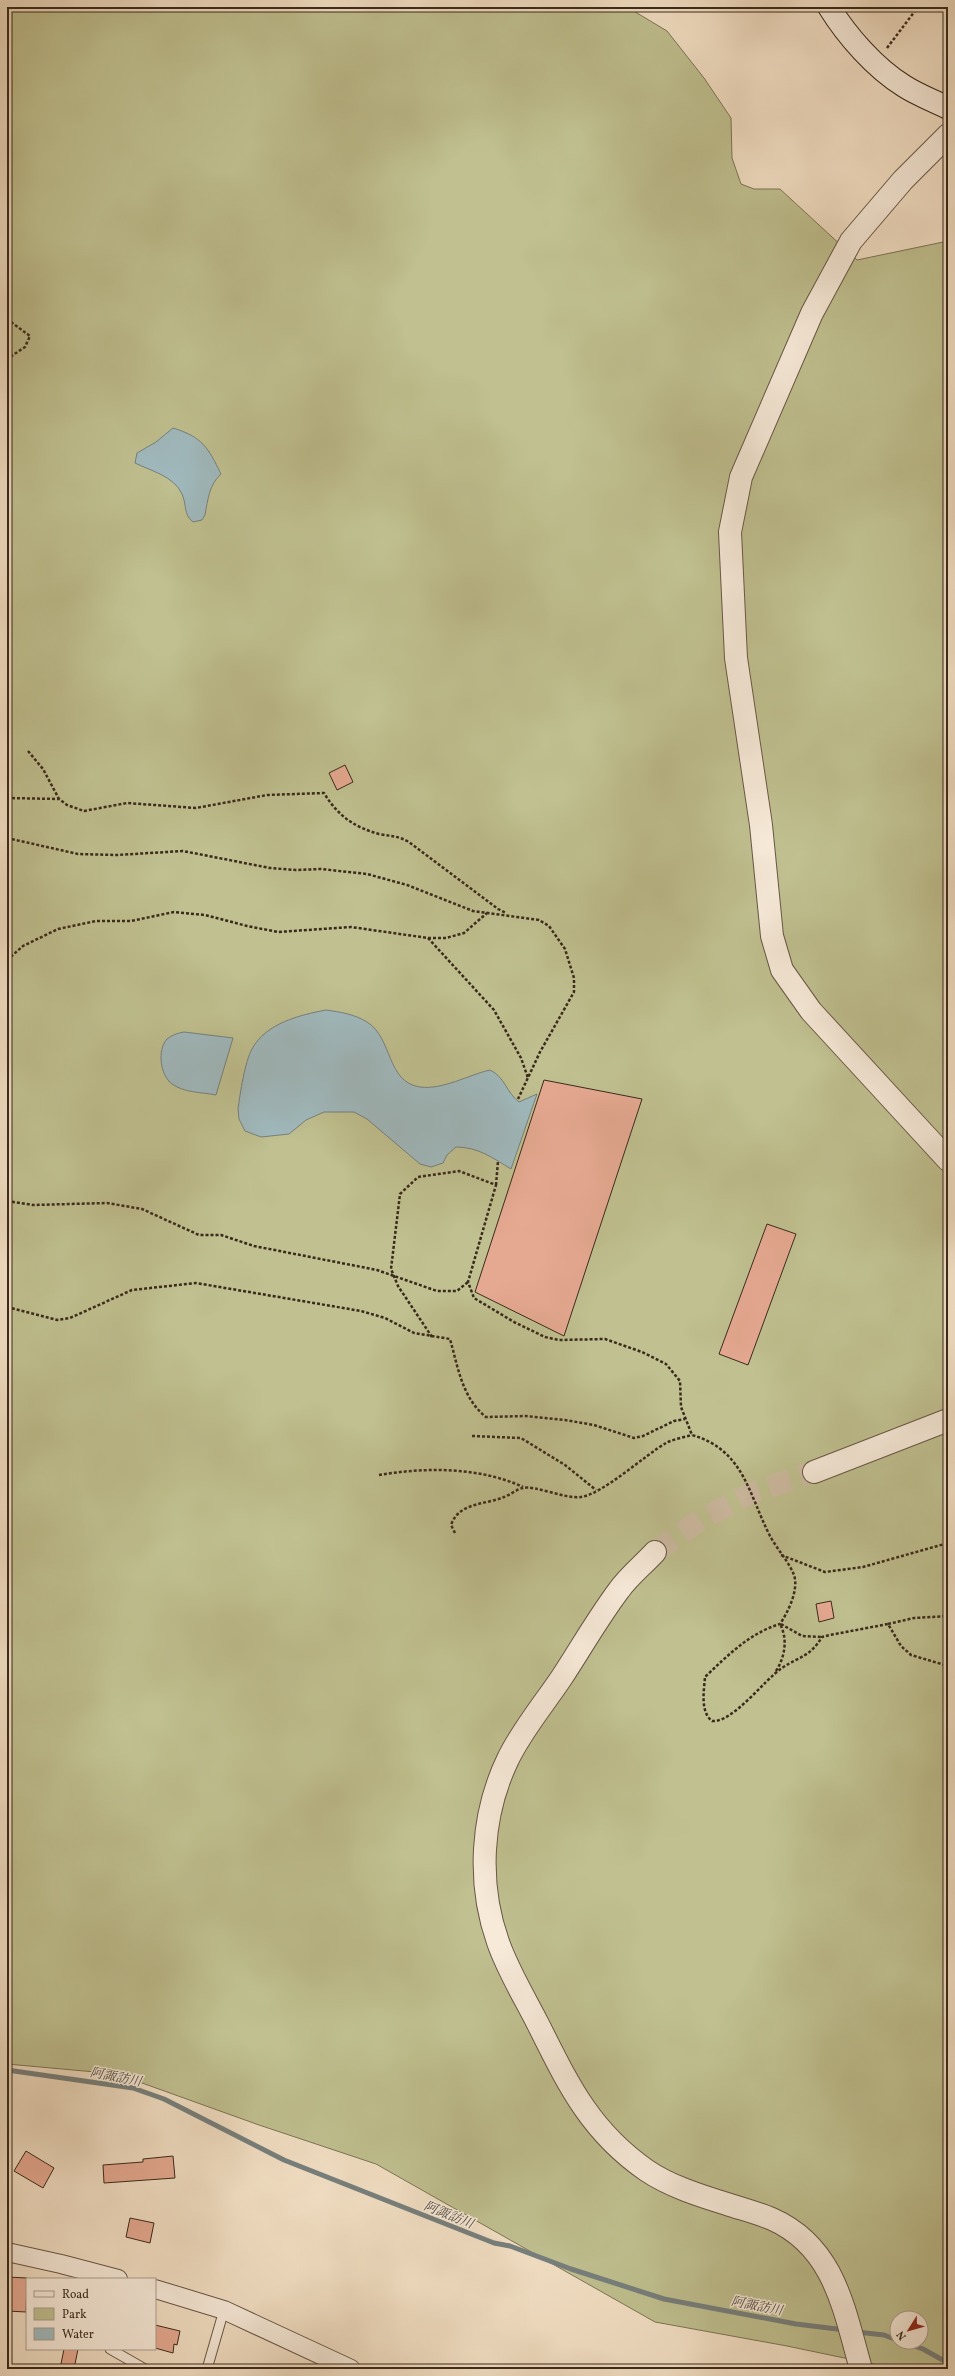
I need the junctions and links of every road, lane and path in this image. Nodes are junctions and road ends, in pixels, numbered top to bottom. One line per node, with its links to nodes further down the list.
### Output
1 (829, 7): 3 (street)
2 (918, 7): 3 (path)
3 (875, 62): 4 (street)
4 (948, 108)
5 (948, 135): 20 (street)
6 (7, 275): 7 (path)
7 (7, 289)
8 (7, 319): 9 (path)
9 (7, 359)
10 (28, 751): 12 (path)
11 (7, 798): 12 (path)
12 (59, 799): 15 (path)
13 (7, 838): 14 (path)
14 (487, 913): 15 (path); 16 (path)
15 (509, 914): 18 (path)
16 (428, 938): 17 (path); 18 (path)
17 (7, 960)
18 (528, 1078): 19 (path)
19 (518, 1100)
20 (948, 1160)
21 (498, 1161): 22 (path)
22 (496, 1185): 24 (path); 26 (path)
23 (7, 1201): 24 (path)
24 (468, 1282): 27 (path)
25 (7, 1306): 26 (path)
26 (432, 1337): 27 (path)
27 (685, 1419): 29 (path)
28 (948, 1420): 31 (street)
29 (692, 1435): 34 (path); 38 (path)
30 (472, 1436): 34 (path)
31 (814, 1472)
32 (379, 1475): 33 (path)
33 (524, 1487): 34 (path); 35 (path)
34 (596, 1490)
35 (455, 1533)
36 (948, 1543): 38 (path)
37 (655, 1552): 53 (street)
38 (780, 1555): 40 (path)
39 (948, 1616): 41 (path)
40 (780, 1624): 42 (path); 44 (path); 44 (path)
41 (888, 1624): 42 (path); 43 (path)
42 (822, 1637): 44 (path)
43 (948, 1666)
44 (774, 1674)
45 (7, 2252): 46 (street)
46 (115, 2278)
47 (156, 2289): 48 (street)
48 (224, 2310): 51 (lane); 52 (street)
49 (112, 2350): 50 (lane)
50 (145, 2369)
51 (207, 2369)
52 (351, 2369)
53 (861, 2369)

